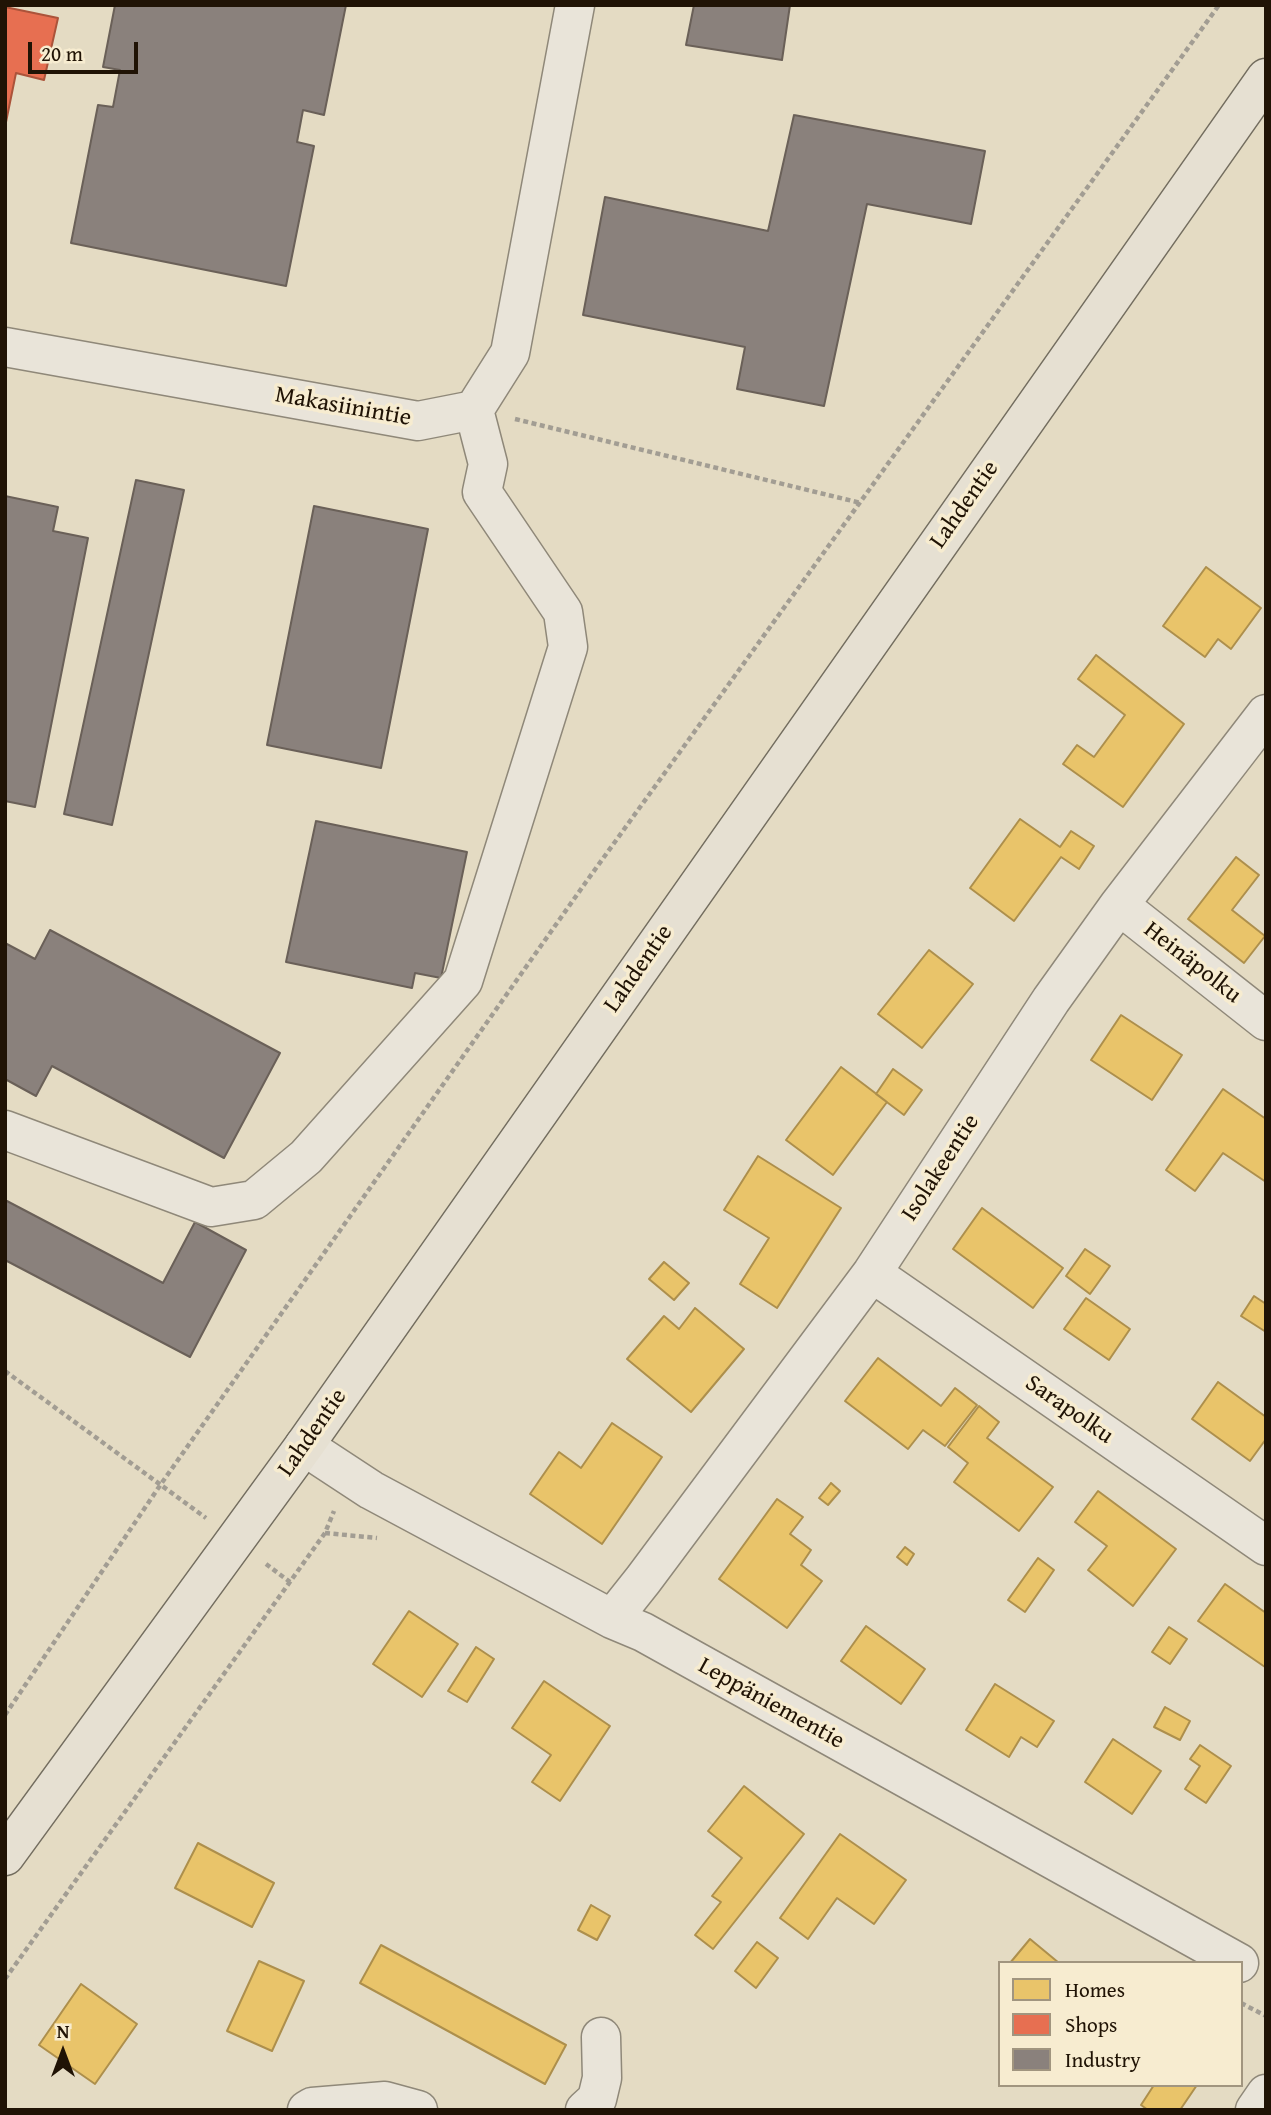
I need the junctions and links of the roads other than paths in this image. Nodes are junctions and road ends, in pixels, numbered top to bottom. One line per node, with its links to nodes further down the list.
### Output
1 (575, 5): 4 (street)
2 (1266, 78): 10 (main road, Lahdentie)
3 (5, 347): 4 (street, Makasiinintie)
4 (474, 410): 8 (street)
5 (1266, 715): 6 (street, Isolakeentie)
6 (1119, 905): 7 (street, Heinäpolku); 9 (street, Isolakeentie)
7 (1266, 1021)
8 (5, 1130)
9 (872, 1273): 11 (street, Sarapolku); 12 (street, Isolakeentie)
10 (304, 1446): 12 (street, Leppäniementie); 13 (main road, Lahdentie)
11 (1266, 1546)
12 (612, 1619): 14 (street, Leppäniementie)
13 (5, 1856)
14 (1236, 1961)
15 (1243, 1965): 16 (street, Leppäniementie)
16 (1266, 1978)
17 (601, 2037): 21 (street)
18 (1266, 2094): 22 (street)
19 (307, 2110): 20 (street)
20 (418, 2110)
21 (585, 2110)
22 (1255, 2110)

